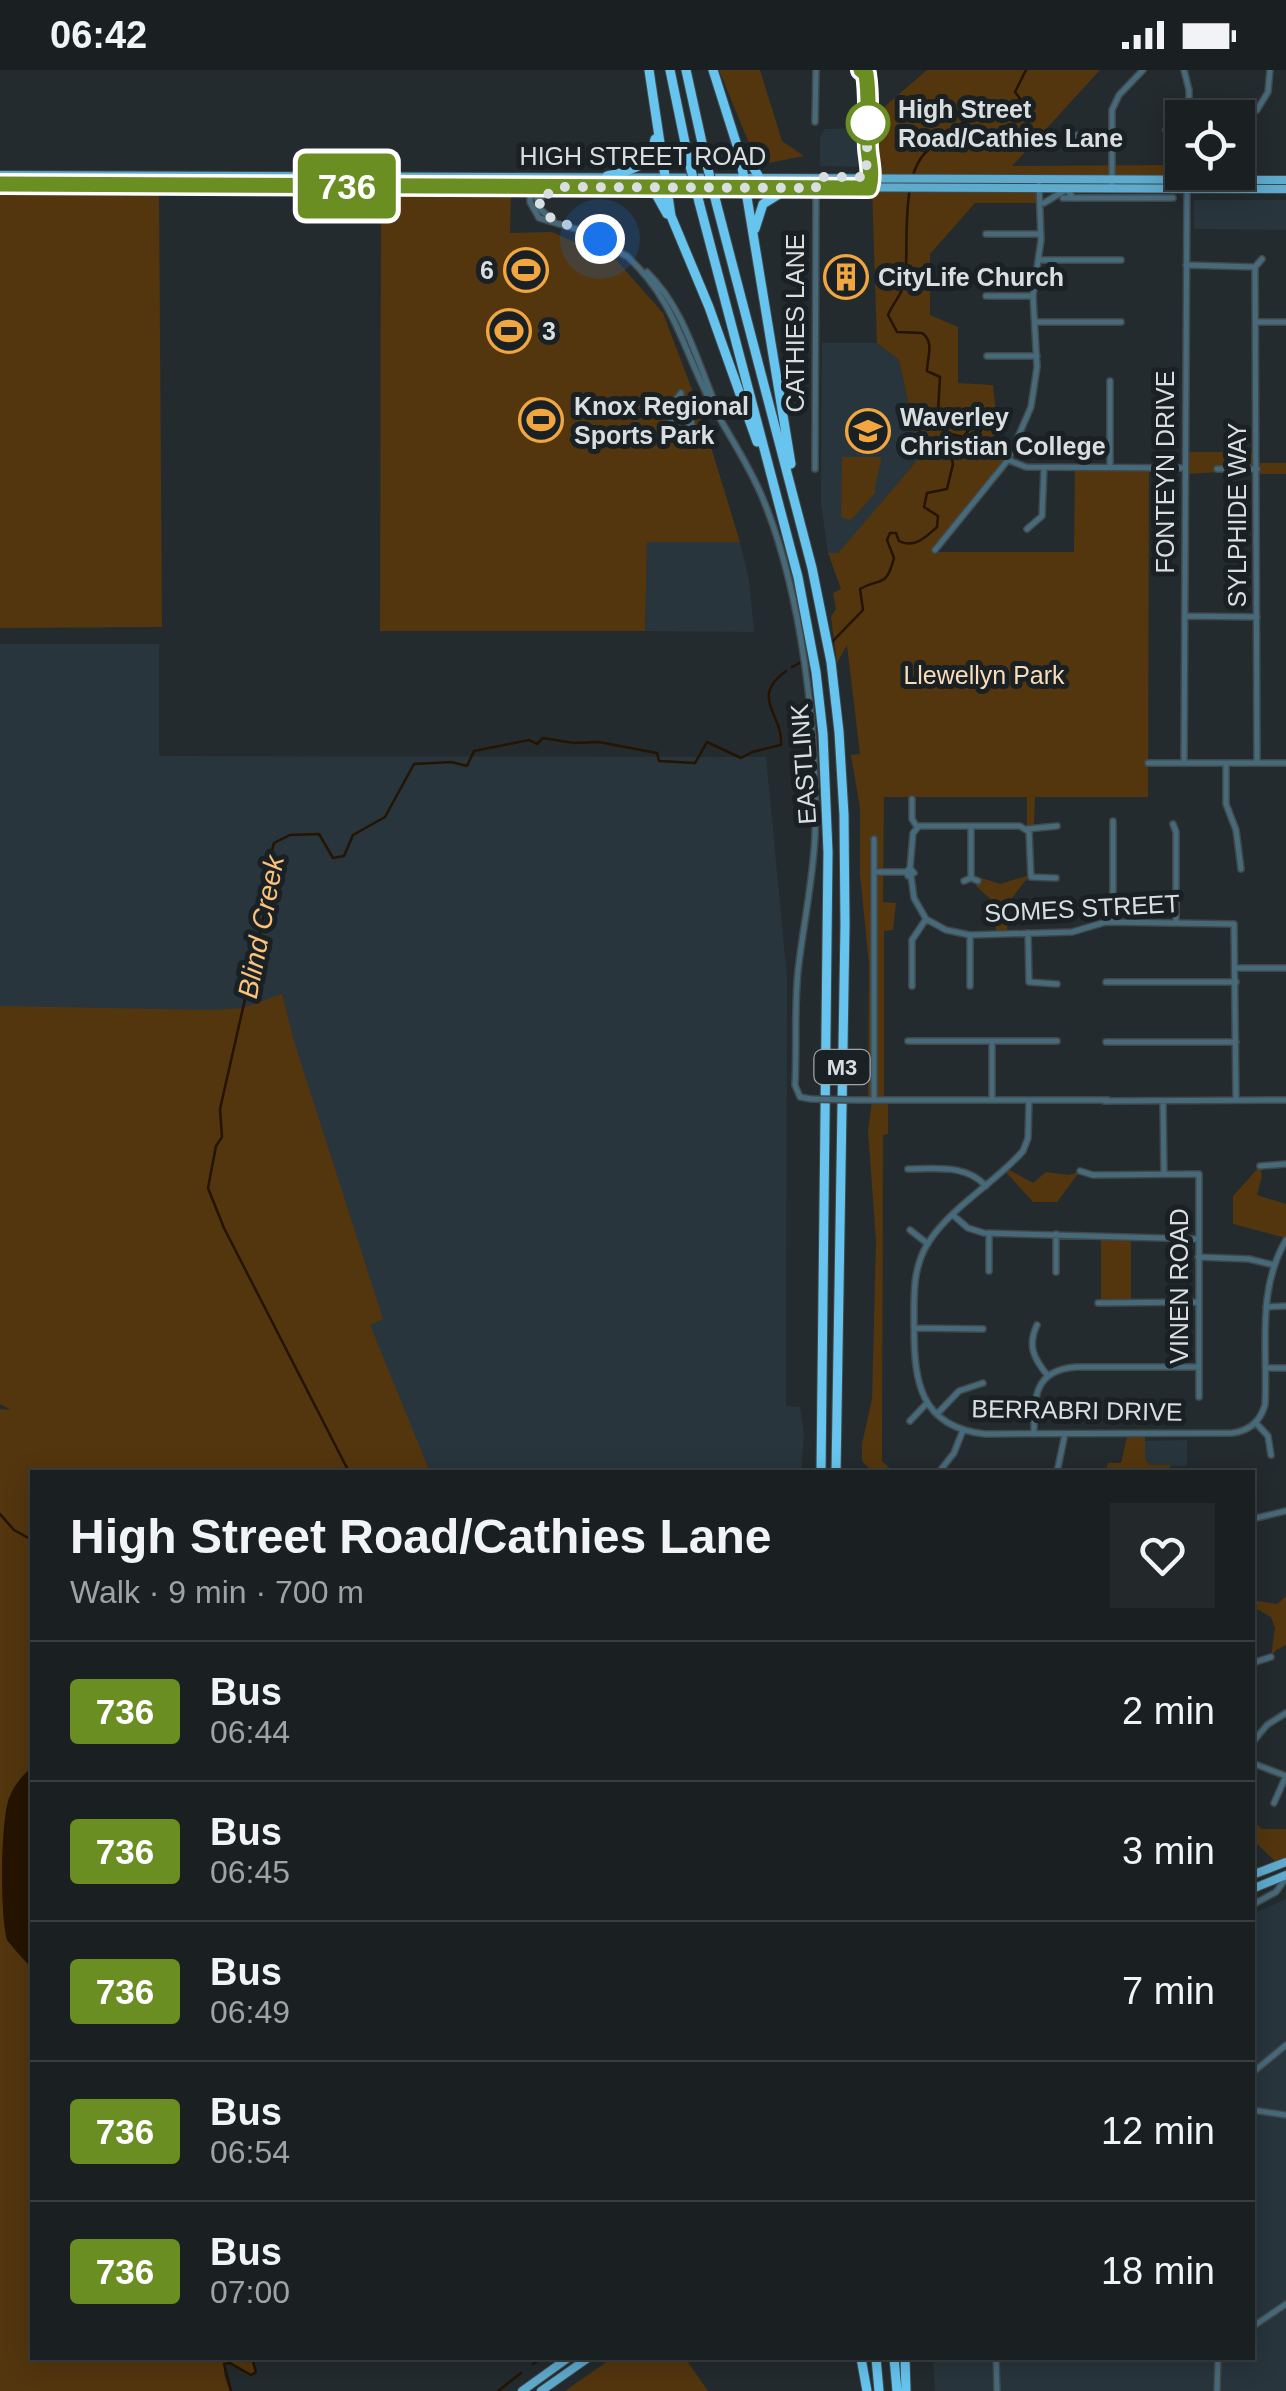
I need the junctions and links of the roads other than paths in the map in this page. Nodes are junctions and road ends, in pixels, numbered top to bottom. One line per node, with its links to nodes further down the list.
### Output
1 (649, 70): 12 (highway)
2 (670, 70): 74 (highway, EASTLINK / M3, bridge)
3 (686, 70): 75 (highway, EASTLINK / M3, bridge)
4 (713, 70): 14 (highway)
5 (816, 70): 13 (street)
6 (1143, 70): 15 (street)
7 (1184, 70): 10 (street)
8 (1270, 70): 11 (street)
9 (866, 71): 23 (street)
10 (1190, 100)
11 (1257, 110)
12 (654, 114): 19 (highway); 20 (highway)
13 (815, 122)
14 (732, 130): 21 (highway); 25 (highway)
15 (1112, 134): 16 (street); 31 (street)
16 (1066, 138)
17 (0, 175): 24 (main road, HIGH STREET ROAD)
18 (532, 175): 19 (main road, HIGH STREET ROAD); 24 (main road, HIGH STREET ROAD); 33 (street)
19 (607, 176): 20 (main road, HIGH STREET ROAD)
20 (663, 176): 25 (main road, HIGH STREET ROAD); 36 (highway)
21 (759, 177): 22 (main road, HIGH STREET ROAD); 25 (main road, HIGH STREET ROAD)
22 (816, 177): 23 (main road, HIGH STREET ROAD); 38 (street, CATHIES LANE)
23 (869, 177): 26 (main road, HIGH STREET ROAD); 39 (street)
24 (214, 181): 27 (main road, HIGH STREET ROAD); 33 (main road, HIGH STREET ROAD)
25 (745, 182): 36 (main road, HIGH STREET ROAD); 37 (main road, HIGH STREET ROAD); 51 (highway)
26 (905, 183): 30 (main road, HIGH STREET ROAD); 39 (main road, HIGH STREET ROAD)
27 (0, 184)
28 (1255, 184): 29 (main road, HIGH STREET ROAD)
29 (1284, 184)
30 (1042, 185): 31 (main road, HIGH STREET ROAD); 43 (main road, HIGH STREET ROAD); 45 (street); 46 (street)
31 (1112, 185): 32 (main road, HIGH STREET ROAD); 42 (main road, HIGH STREET ROAD); 43 (main road, HIGH STREET ROAD)
32 (1165, 185)
33 (533, 187): 34 (main road, HIGH STREET ROAD); 44 (street); 47 (street)
34 (563, 187): 35 (main road, HIGH STREET ROAD); 44 (street)
35 (648, 187): 36 (main road, HIGH STREET ROAD); 50 (highway)
36 (666, 187): 50 (highway)
37 (789, 188): 38 (main road, HIGH STREET ROAD); 51 (highway)
38 (816, 188): 39 (main road, HIGH STREET ROAD); 71 (street, CATHIES LANE)
39 (869, 188)
40 (1178, 190): 42 (main road, HIGH STREET ROAD)
41 (1187, 190): 55 (street, FONTEYN DRIVE)
42 (1170, 194): 43 (street, HIGH STREET ROAD)
43 (1068, 195): 45 (street)
44 (537, 199): 47 (street)
45 (1044, 203): 46 (street)
46 (1042, 216): 49 (street)
47 (566, 226): 115 (street, bridge)
48 (986, 234): 49 (street)
49 (1041, 234): 53 (street)
50 (682, 243): 74 (highway)
51 (755, 246): 75 (highway)
52 (1262, 259): 56 (street)
53 (1038, 260): 54 (street); 58 (street)
54 (1122, 260)
55 (1186, 265): 56 (street); 70 (street, FONTEYN DRIVE)
56 (1255, 267): 61 (street, SYLPHIDE WAY)
57 (986, 296): 58 (street)
58 (1033, 296): 59 (street)
59 (1035, 322): 60 (street); 64 (street)
60 (1121, 322)
61 (1257, 322): 62 (street); 73 (street, SYLPHIDE WAY)
62 (1286, 322)
63 (987, 356): 64 (street)
64 (1038, 356): 67 (street)
65 (1110, 381): 68 (street)
66 (694, 432): 66 (street)
67 (1008, 460): 69 (street); 77 (street)
68 (1110, 467): 69 (street); 70 (street)
69 (1044, 468): 76 (street)
70 (1185, 468): 78 (street, FONTEYN DRIVE)
71 (815, 469)
72 (1217, 469): 73 (street)
73 (1257, 469): 79 (street, SYLPHIDE WAY)
74 (777, 496): 159 (highway, EASTLINK / M3)
75 (801, 524): 160 (highway, EASTLINK / M3)
76 (1028, 528)
77 (936, 550)
78 (1185, 616): 79 (street); 81 (street, FONTEYN DRIVE)
79 (1256, 617): 83 (street, SYLPHIDE WAY)
80 (1148, 763): 81 (street)
81 (1184, 763): 82 (street)
82 (1226, 763): 83 (street); 93 (street)
83 (1257, 763): 84 (street)
84 (1286, 763)
85 (912, 799): 90 (street)
86 (1113, 821): 99 (street)
87 (1173, 824): 100 (street)
88 (971, 826): 90 (street); 91 (street); 97 (street)
89 (1058, 826): 91 (street)
90 (917, 827): 95 (street)
91 (1028, 829): 96 (street)
92 (874, 839): 94 (street)
93 (1241, 869)
94 (874, 872): 95 (street); 115 (street)
95 (909, 872): 98 (street)
96 (1058, 879)
97 (971, 880)
98 (926, 918): 102 (street, SOMES STREET); 108 (street)
99 (1114, 922): 100 (street, SOMES STREET); 101 (street, SOMES STREET)
100 (1176, 922): 103 (street, SOMES STREET)
101 (1028, 933): 102 (street, SOMES STREET); 107 (street)
102 (970, 935): 109 (street)
103 (1236, 968): 104 (street); 106 (street, SOMES STREET)
104 (1286, 968)
105 (1106, 982): 106 (street)
106 (1236, 982): 114 (street, SOMES STREET)
107 (1058, 984)
108 (912, 988)
109 (970, 988)
110 (908, 1041): 112 (street)
111 (1057, 1041): 112 (street)
112 (992, 1042): 116 (street)
113 (1106, 1042): 114 (street)
114 (1236, 1042): 118 (street, SOMES STREET)
115 (874, 1100): 116 (street)
116 (992, 1100): 120 (street)
117 (1164, 1100): 118 (street); 120 (street); 125 (street)
118 (1236, 1100): 119 (street)
119 (1286, 1100)
120 (1028, 1103): 126 (street, BERRABRI DRIVE)
121 (1286, 1164): 122 (street)
122 (1260, 1166)
123 (908, 1169): 126 (street)
124 (1080, 1171): 125 (street)
125 (1164, 1174): 131 (street, VINEN ROAD)
126 (986, 1186): 127 (street, BERRABRI DRIVE)
127 (954, 1216): 129 (street); 133 (street, BERRABRI DRIVE)
128 (910, 1230): 133 (street)
129 (989, 1234): 130 (street); 136 (street)
130 (1056, 1234): 131 (street); 137 (street)
131 (1198, 1238): 134 (street, VINEN ROAD)
132 (1286, 1240): 135 (street)
133 (928, 1244): 143 (street, BERRABRI DRIVE)
134 (1198, 1258): 135 (street); 138 (street, VINEN ROAD)
135 (1274, 1265): 140 (street)
136 (989, 1271)
137 (1056, 1272)
138 (1198, 1302): 139 (street); 145 (street, VINEN ROAD)
139 (1098, 1303)
140 (1266, 1306): 141 (street); 146 (street)
141 (1286, 1306)
142 (1036, 1326): 148 (street)
143 (914, 1328): 144 (street); 151 (street, BERRABRI DRIVE)
144 (984, 1328)
145 (1199, 1367): 148 (street); 150 (street, VINEN ROAD)
146 (1266, 1368): 147 (street); 154 (street)
147 (1286, 1368)
148 (1048, 1376): 156 (street)
149 (983, 1383): 152 (street)
150 (1199, 1397)
151 (927, 1403): 152 (street, BERRABRI DRIVE); 153 (street)
152 (937, 1414): 155 (street, BERRABRI DRIVE)
153 (910, 1421)
154 (1256, 1423): 157 (street, BERRABRI DRIVE); 158 (street)
155 (963, 1430): 156 (street, BERRABRI DRIVE); 161 (street)
156 (1034, 1434): 157 (street, BERRABRI DRIVE)
157 (1065, 1434): 162 (street)
158 (1271, 1455)
159 (821, 1470)
160 (836, 1470)
161 (941, 1470)
162 (1057, 1470)
163 (1286, 1511): 164 (street)
164 (1255, 1517)
165 (1271, 1657): 166 (street)
166 (1255, 1662)
167 (1286, 1713): 168 (street)
168 (1255, 1739)
169 (1255, 1765): 170 (street)
170 (1286, 1776): 171 (street)
171 (1274, 1803)
172 (1286, 1862): 173 (main road)
173 (1275, 1866): 174 (main road); 175 (street)
174 (1255, 1875)
175 (1286, 1876): 176 (main road); 177 (street)
176 (1255, 1888)
177 (1255, 1903)
178 (1286, 2046): 179 (street)
179 (1255, 2071)
180 (1255, 2110): 181 (street)
181 (1286, 2115)
182 (1286, 2304): 183 (street)
183 (1255, 2326)
184 (565, 2360): 192 (main road)
185 (585, 2360): 193 (main road)
186 (861, 2360): 195 (highway)
187 (876, 2360): 196 (highway)
188 (894, 2360): 197 (highway)
189 (905, 2360): 198 (highway)
190 (996, 2360): 199 (street)
191 (1218, 2360): 200 (street)
192 (537, 2380): 193 (main road); 194 (main road)
193 (542, 2390)
194 (522, 2391)
195 (867, 2391)
196 (879, 2391)
197 (897, 2391)
198 (906, 2391)
199 (998, 2391)
200 (1217, 2391)

